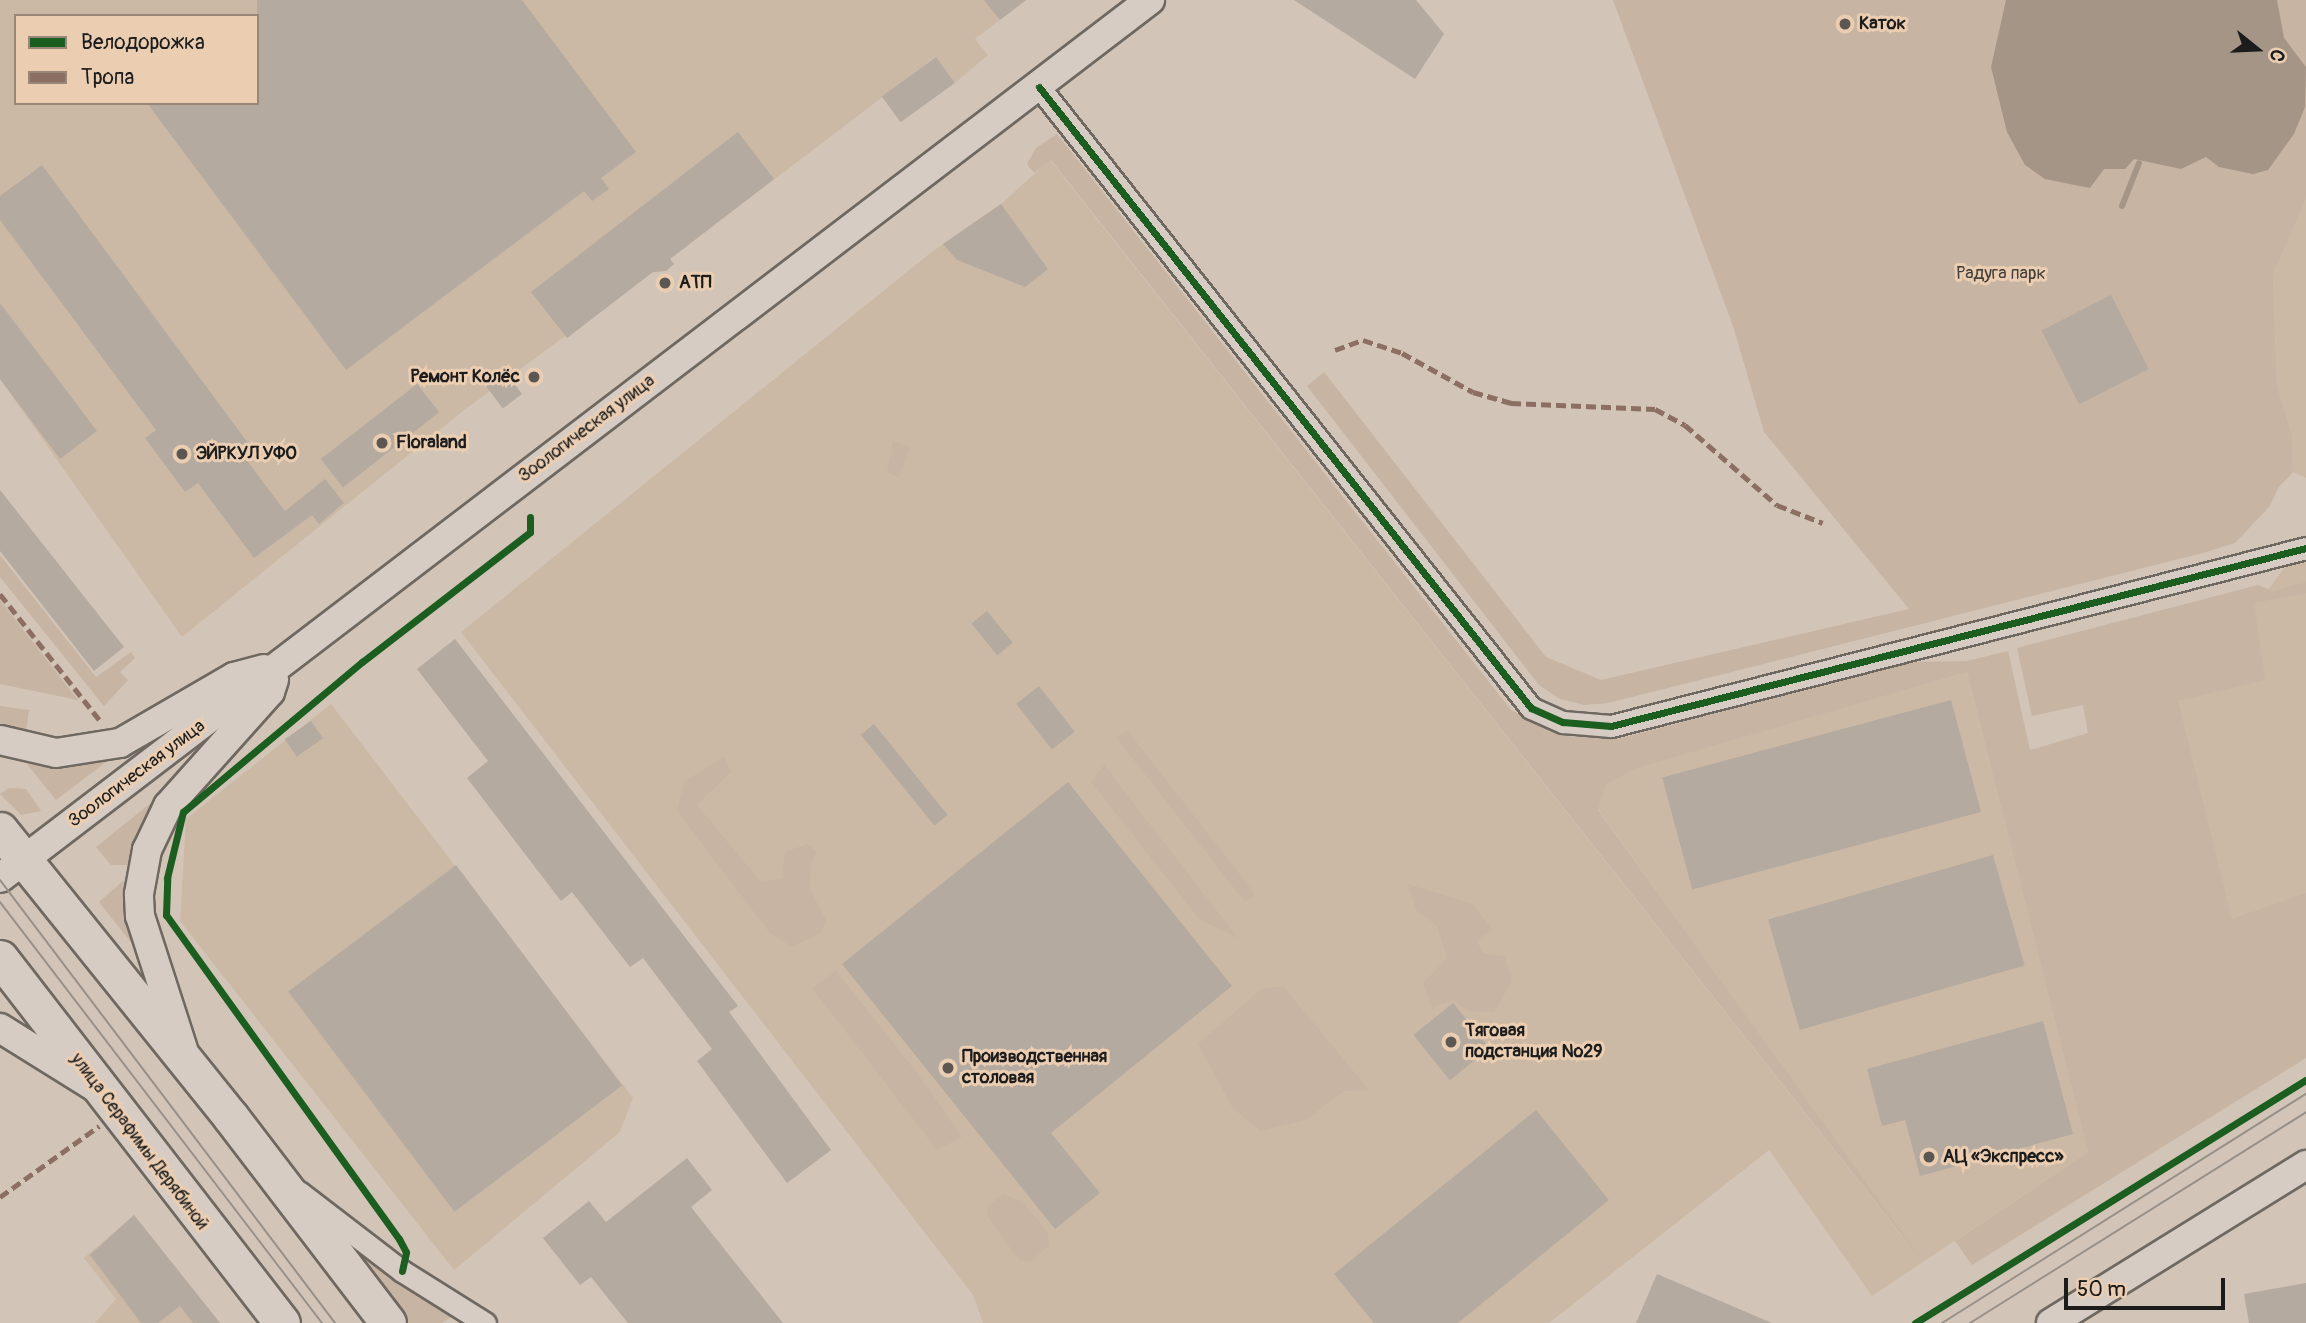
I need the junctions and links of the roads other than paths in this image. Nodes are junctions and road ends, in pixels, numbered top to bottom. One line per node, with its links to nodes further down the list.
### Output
1 (1150, 0): 2 (street, Зоологическая улица)
2 (1039, 87): 3 (street); 4 (street, Зоологическая улица)
3 (2306, 548)
4 (281, 664): 5 (street); 7 (street, Зоологическая улица); 10 (street)
5 (0, 740)
6 (0, 830): 7 (main road)
7 (12, 869): 10 (main road)
8 (0, 958): 11 (main road, улица Серафимы Дерябиной)
9 (0, 1028): 11 (street)
10 (190, 1069): 13 (main road)
11 (100, 1091): 14 (main road, улица Серафимы Дерябиной)
12 (2306, 1165): 17 (street)
13 (274, 1176): 15 (main road); 16 (street)
14 (282, 1323)
15 (388, 1323)
16 (485, 1323)
17 (2052, 1323)

